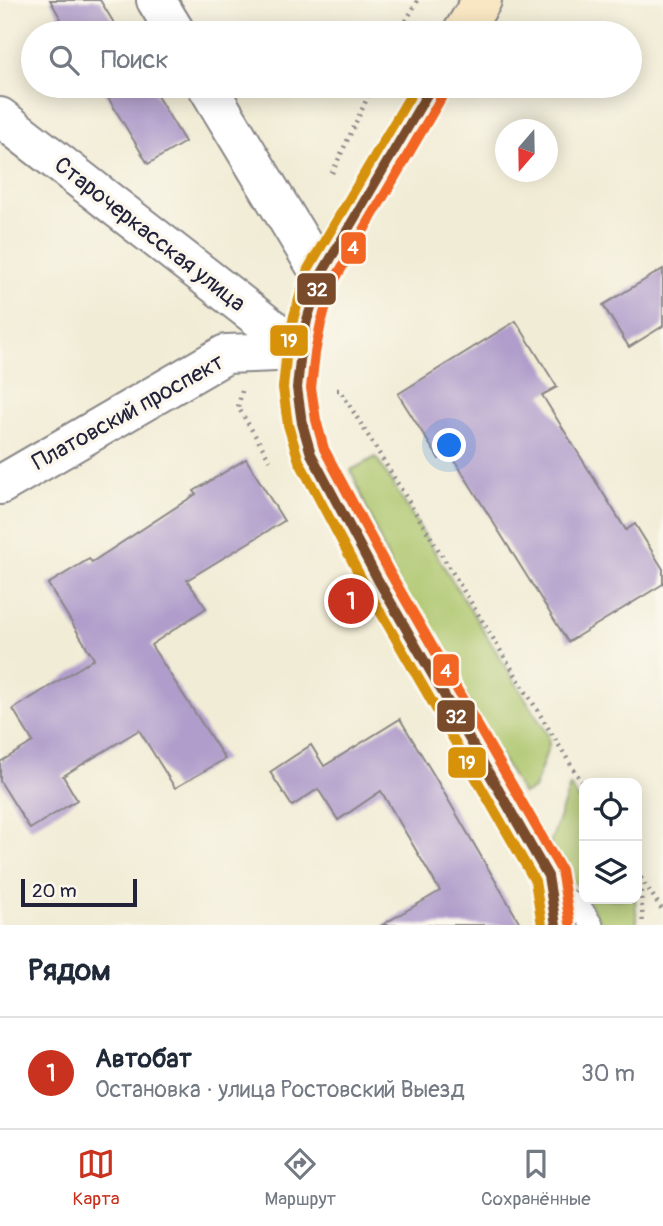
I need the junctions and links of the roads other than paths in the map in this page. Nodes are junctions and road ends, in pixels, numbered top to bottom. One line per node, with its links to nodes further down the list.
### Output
1 (156, 0): 3 (street)
2 (482, 0): 4 (street)
3 (169, 21)
4 (469, 21)
5 (214, 98): 8 (street)
6 (425, 98): 8 (street)
7 (0, 117): 9 (street, Старочеркасская улица)
8 (321, 275): 9 (street)
9 (299, 370): 10 (street, Платовский проспект); 11 (street)
10 (0, 485)
11 (549, 887): 12 (street); 13 (lane)
12 (556, 925)
13 (592, 925)

